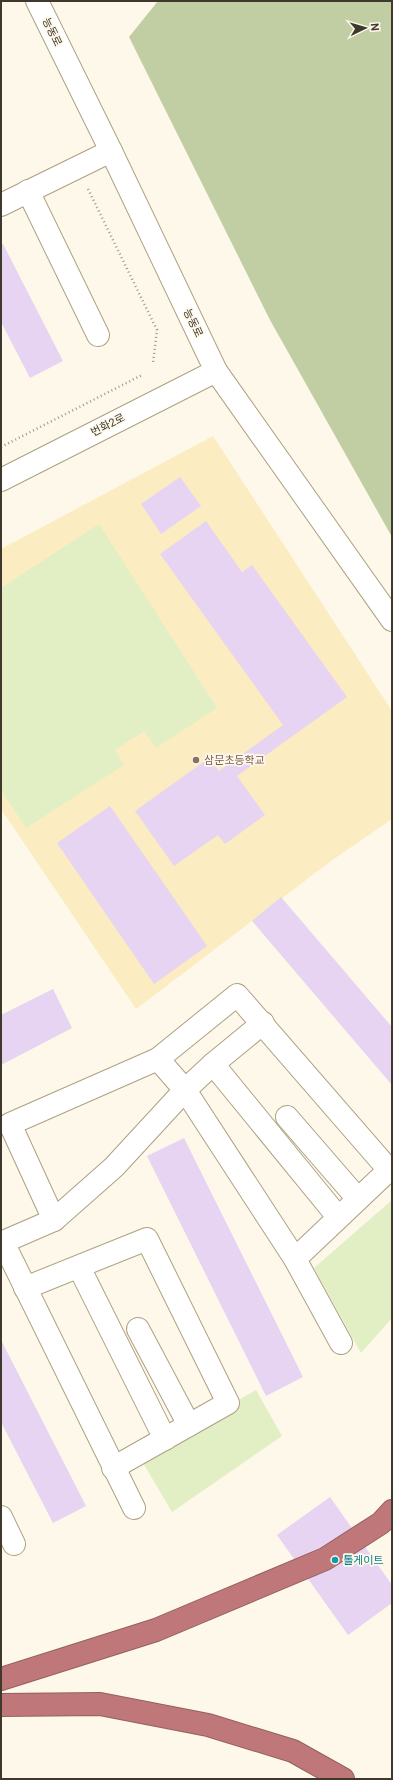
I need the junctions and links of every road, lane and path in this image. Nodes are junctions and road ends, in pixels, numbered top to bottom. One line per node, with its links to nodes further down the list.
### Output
1 (37, 1): 2 (street, 능동로)
2 (110, 151): 3 (street); 8 (street, 능동로)
3 (78, 167): 4 (street); 7 (path)
4 (28, 191): 5 (street); 6 (street)
5 (1, 205)
6 (98, 335)
7 (153, 362)
8 (216, 371): 11 (street, 번화2로); 12 (street, 능동로)
9 (142, 375): 10 (path)
10 (1, 447)
11 (1, 480)
12 (392, 620)
13 (263, 1023): 14 (street); 15 (street); 18 (street)
14 (158, 1059): 16 (street); 20 (street)
15 (213, 1064): 16 (street); 19 (street)
16 (185, 1090): 20 (street); 22 (street)
17 (287, 1117): 18 (street)
18 (358, 1199): 19 (street)
19 (338, 1217): 22 (street)
20 (54, 1220): 21 (street)
21 (2, 1242): 24 (street)
22 (295, 1259): 26 (street)
23 (79, 1266): 24 (street); 27 (street); 28 (street)
24 (25, 1288): 29 (street)
25 (138, 1329): 27 (street)
26 (341, 1343)
27 (189, 1425): 28 (street)
28 (165, 1439): 29 (street)
29 (113, 1468): 30 (street)
30 (134, 1508)
31 (392, 1511): 34 (highway)
32 (1, 1517): 33 (street)
33 (14, 1544)
34 (1, 1679)
35 (1, 1704): 36 (highway)
36 (343, 1779)

